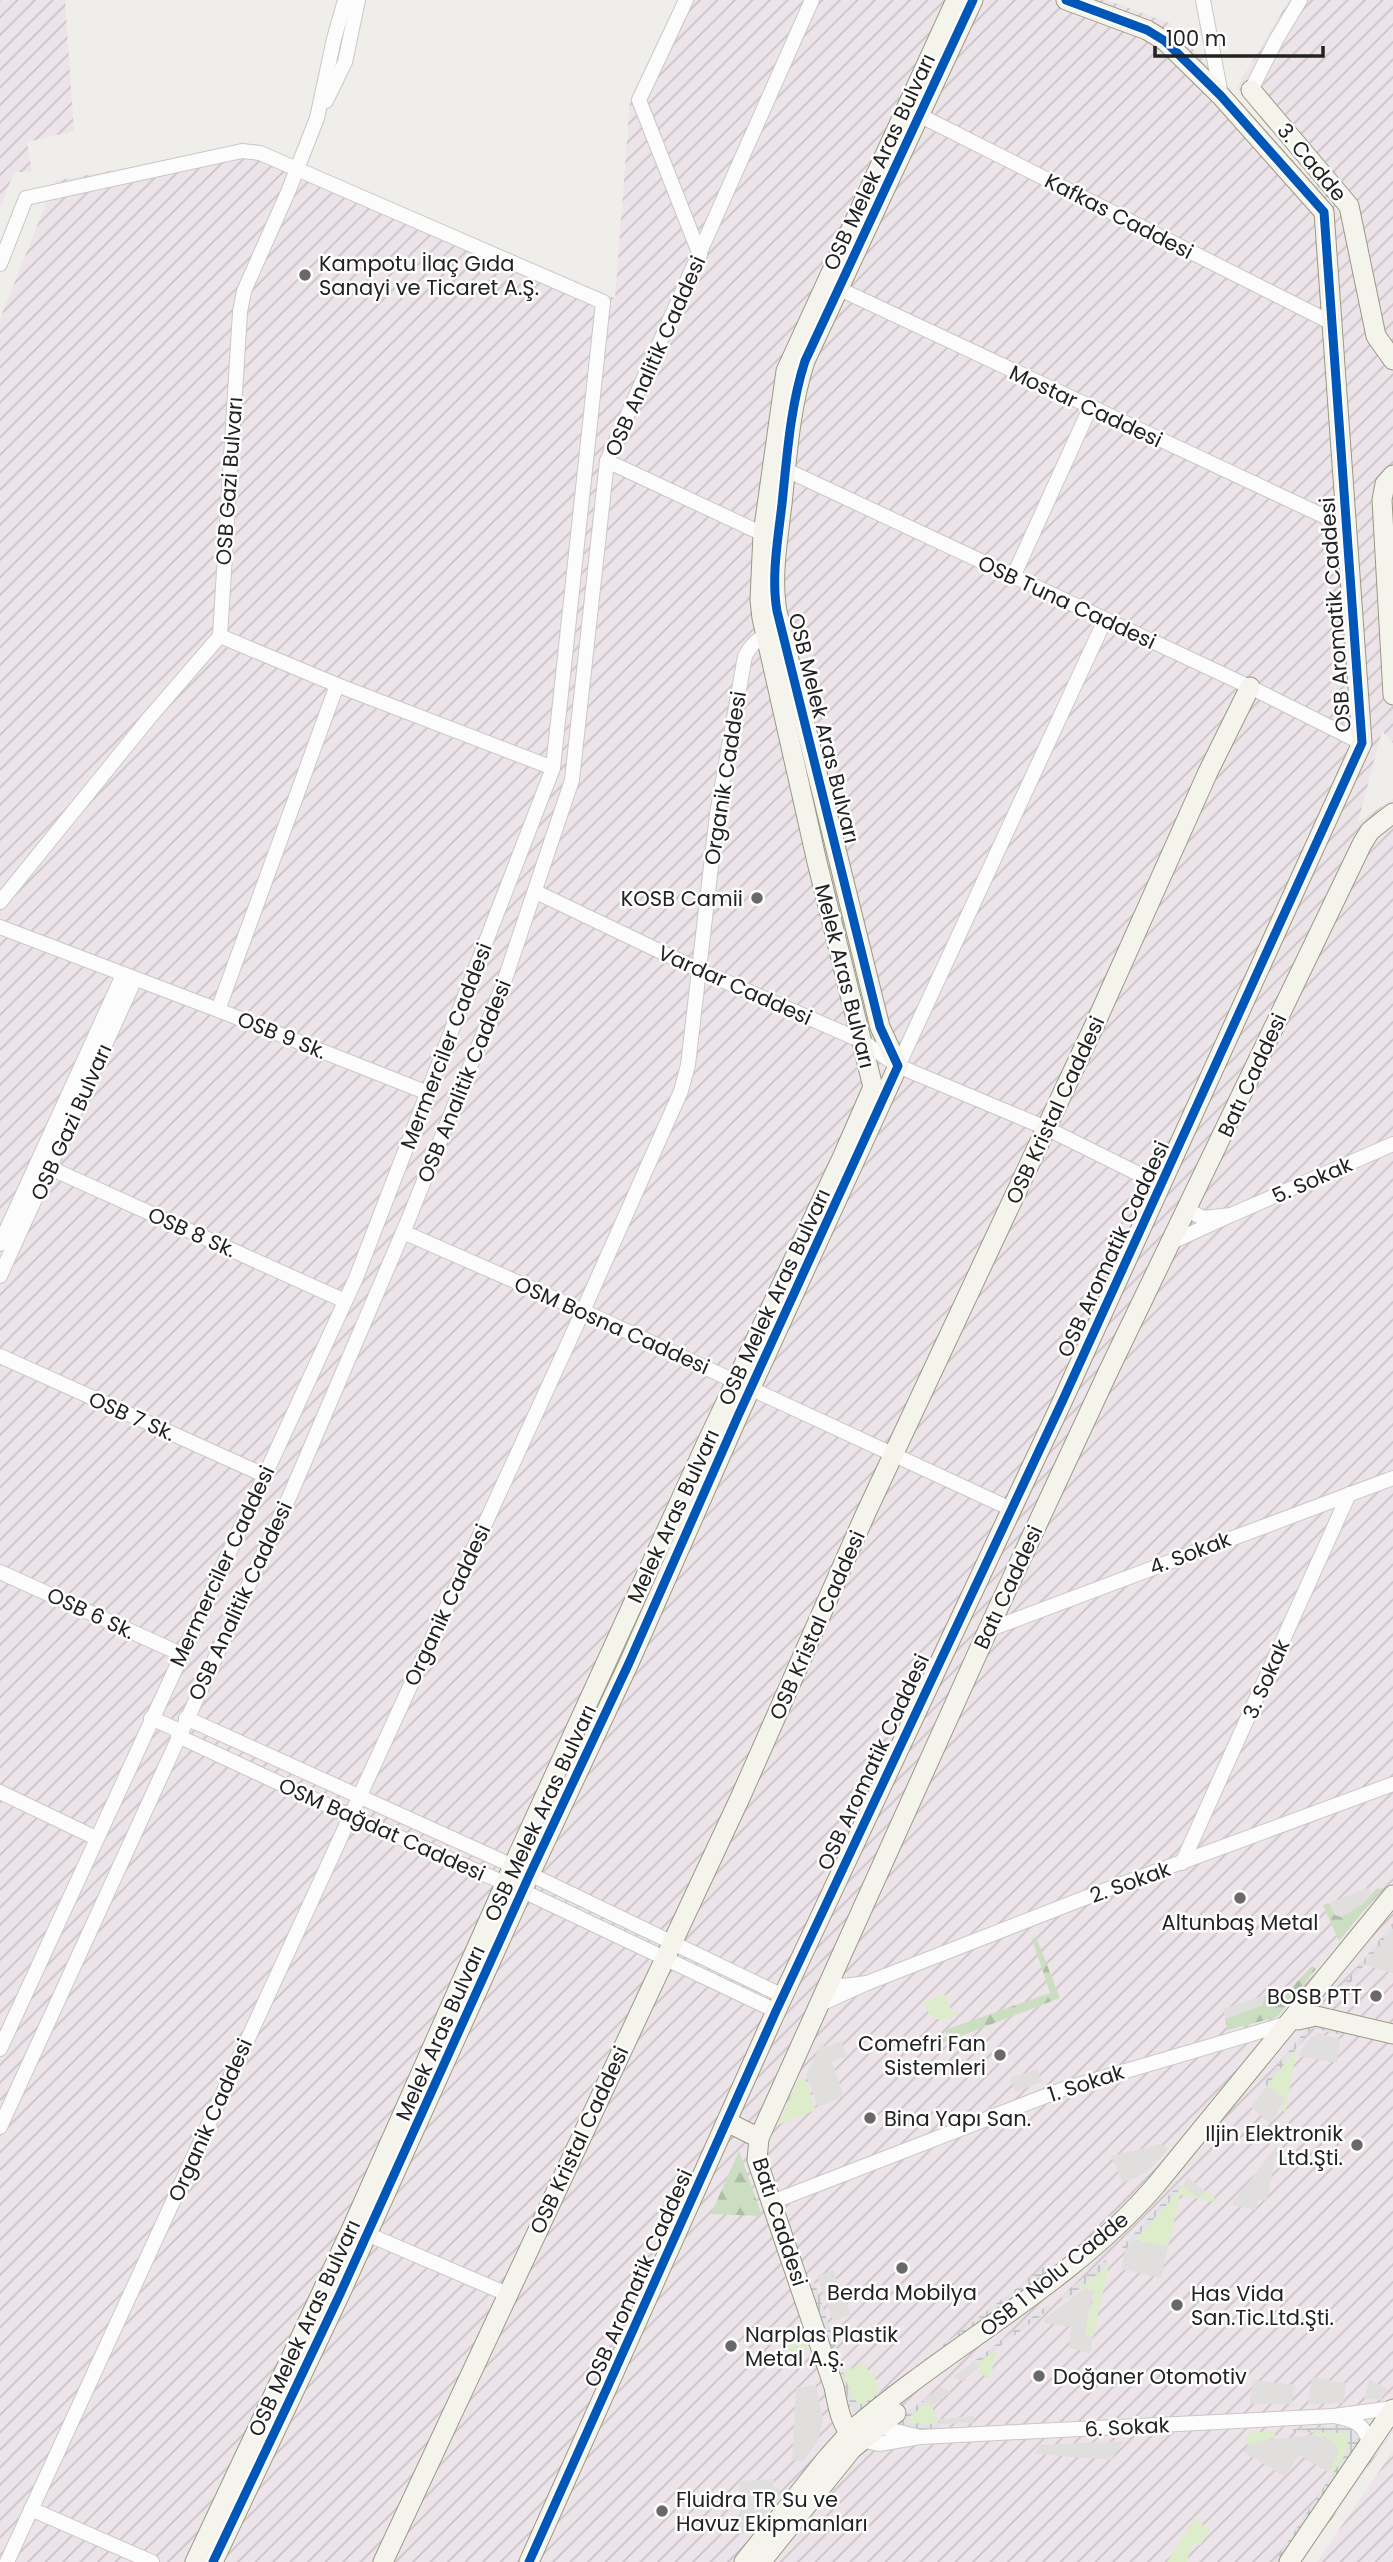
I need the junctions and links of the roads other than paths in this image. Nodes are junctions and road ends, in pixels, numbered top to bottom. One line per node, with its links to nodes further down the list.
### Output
1 (345, 0): 13 (street, OSB Gazi Bulvarı)
2 (358, 0): 13 (street)
3 (686, 0): 15 (street)
4 (812, 0): 15 (street, OSB Analitik Caddesi)
5 (956, 0): 12 (street)
6 (973, 0): 12 (street, OSB Melek Aras Bulvarı)
7 (1066, 0): 11 (street, OSB Aromatik Caddesi)
8 (1203, 0): 11 (street)
9 (1300, 0): 10 (street)
10 (1251, 90): 19 (street, 3. Cadde)
11 (1221, 96): 18 (street, OSB Aromatik Caddesi)
12 (913, 112): 17 (street, OSB Melek Aras Bulvarı); 18 (street, Kafkas Caddesi)
13 (317, 118): 14 (street, OSB Gazi Bulvarı)
14 (297, 169): 16 (street); 29 (street, OSB Gazi Bulvarı); 34 (street, Mermerciler Caddesi)
15 (701, 255): 21 (street, OSB Analitik Caddesi)
16 (0, 264)
17 (833, 286): 20 (street, Mostar Caddesi); 22 (street, OSB Melek Aras Bulvarı)
18 (1332, 323): 24 (street, OSB Aromatik Caddesi)
19 (1393, 360)
20 (1090, 408): 24 (street, Mostar Caddesi); 26 (street)
21 (607, 461): 25 (street); 37 (street, OSB Analitik Caddesi)
22 (779, 467): 25 (street, OSB Melek Aras Bulvarı); 26 (street, OSB Tuna Caddesi)
23 (1393, 475): 32 (street)
24 (1347, 527): 33 (street, OSB Aromatik Caddesi)
25 (770, 536): 28 (street, OSB Melek Aras Bulvarı)
26 (1013, 577): 27 (street, OSB Tuna Caddesi)
27 (1105, 620): 31 (street, OSB Tuna Caddesi); 44 (street)
28 (774, 633): 35 (street, OSB Melek Aras Bulvarı); 40 (street, Organik Caddesi)
29 (220, 636): 30 (street); 38 (street)
30 (337, 684): 34 (street); 42 (street)
31 (1250, 687): 33 (street, OSB Tuna Caddesi); 46 (street, OSB Kristal Caddesi)
32 (1393, 695)
33 (1362, 743): 49 (street, OSB Aromatik Caddesi)
34 (553, 768): 45 (street, Mermerciler Caddesi)
35 (809, 783): 43 (street, Melek Aras Bulvarı); 44 (street, OSB Melek Aras Bulvarı)
36 (1393, 813): 50 (street, Batı Caddesi)
37 (536, 892): 40 (street, Vardar Caddesi); 52 (street, OSB Analitik Caddesi)
38 (0, 902)
39 (0, 927): 41 (street)
40 (699, 970): 43 (street, Vardar Caddesi); 57 (street, Organik Caddesi)
41 (129, 977): 42 (street, OSB 9 Sk.); 48 (street, OSB Gazi Bulvarı)
42 (218, 1010): 45 (street, OSB 9 Sk.)
43 (862, 1041): 44 (street, Vardar Caddesi); 59 (street, Melek Aras Bulvarı)
44 (898, 1066): 46 (street, Vardar Caddesi); 59 (street, OSB Melek Aras Bulvarı)
45 (428, 1093): 56 (street, Mermerciler Caddesi)
46 (1046, 1128): 49 (street, Vardar Caddesi); 60 (street, OSB Kristal Caddesi)
47 (1393, 1144): 51 (street, 5. Sokak)
48 (45, 1166): 53 (street, OSB Gazi Bulvarı); 56 (street, OSB 8 Sk.)
49 (1161, 1185): 64 (street, OSB Aromatik Caddesi)
50 (1188, 1210): 51 (street, 5. Sokak); 54 (street, Batı Caddesi)
51 (1231, 1215): 54 (street, 5. Sokak)
52 (403, 1232): 57 (street, OSM Bosna Caddesi); 69 (street, OSB Analitik Caddesi)
53 (5, 1238): 55 (street, OSB Gazi Bulvarı)
54 (1172, 1242): 66 (street, Batı Caddesi)
55 (0, 1276)
56 (345, 1301): 61 (street, Mermerciler Caddesi)
57 (583, 1311): 59 (street, OSM Bosna Caddesi); 72 (street, Organik Caddesi)
58 (0, 1356): 61 (street, OSB 7 Sk.)
59 (743, 1385): 60 (street, OSM Bosna Caddesi); 76 (street, OSB Melek Aras Bulvarı)
60 (894, 1454): 64 (street, OSM Bosna Caddesi); 79 (street, OSB Kristal Caddesi)
61 (264, 1475): 67 (street, Mermerciler Caddesi)
62 (1393, 1478): 63 (street, 4. Sokak)
63 (1349, 1494): 66 (street, 4. Sokak); 75 (street, 3. Sokak)
64 (1011, 1509): 82 (street, OSB Aromatik Caddesi)
65 (0, 1572): 67 (street, OSB 6 Sk.)
66 (988, 1630): 80 (street, Batı Caddesi)
67 (181, 1654): 68 (street, Mermerciler Caddesi)
68 (151, 1718): 69 (street); 74 (street, Mermerciler Caddesi)
69 (181, 1728): 72 (street, OSM Bağdat Caddesi); 73 (street, OSM Bağdat Caddesi); 92 (street, OSB Analitik Caddesi)
70 (1393, 1784): 75 (street, 2. Sokak)
71 (0, 1792): 74 (street)
72 (358, 1797): 73 (street, Organik Caddesi); 76 (street, OSM Bağdat Caddesi)
73 (350, 1816): 76 (street, OSM Bağdat Caddesi); 102 (street, Organik Caddesi)
74 (96, 1838): 85 (street, Mermerciler Caddesi)
75 (1182, 1863): 81 (street, 2. Sokak)
76 (518, 1879): 79 (street, OSM Bağdat Caddesi); 95 (street, OSB Melek Aras Bulvarı)
77 (1393, 1895): 86 (street, OSB 1 Nolu Cadde)
78 (1393, 1915): 86 (street, OSB 1 Nolu Cadde)
79 (668, 1950): 82 (street, OSM Bağdat Caddesi); 96 (street, OSB Kristal Caddesi)
80 (829, 1982): 81 (street, 2. Sokak); 83 (street, Batı Caddesi)
81 (867, 1983): 83 (street, 2. Sokak)
82 (780, 2004): 91 (street, OSB Aromatik Caddesi)
83 (818, 2005): 93 (street, Batı Caddesi)
84 (0, 2012): 85 (street)
85 (14, 2018): 90 (street, Mermerciler Caddesi)
86 (1299, 2020): 87 (street); 88 (street, 1. Sokak); 89 (street, OSB 1 Nolu Cadde); 99 (street, OSB 1 Nolu Cadde)
87 (1393, 2034)
88 (1247, 2036): 89 (street); 94 (street, 1. Sokak)
89 (1269, 2047): 99 (street, OSB 1 Nolu Cadde)
90 (0, 2049)
91 (727, 2122): 93 (street); 108 (street, OSB Aromatik Caddesi)
92 (0, 2127)
93 (760, 2138): 94 (street, Batı Caddesi)
94 (772, 2202): 99 (street, Batı Caddesi)
95 (360, 2231): 96 (street); 105 (street); 106 (street, OSB Melek Aras Bulvarı)
96 (507, 2294): 107 (street, OSB Kristal Caddesi)
97 (1393, 2408): 98 (street, 6. Sokak); 101 (street)
98 (1334, 2416): 100 (street, 6. Sokak); 101 (street, 6. Sokak)
99 (862, 2431): 100 (street, 6. Sokak); 100 (street, 6. Sokak); 109 (street, OSB 1 Nolu Cadde); 110 (street, OSB 1 Nolu Cadde)
100 (920, 2437)
101 (1370, 2442): 111 (street)
102 (32, 2510): 103 (street, Organik Caddesi); 104 (street)
103 (7, 2562)
104 (152, 2562)
105 (195, 2562)
106 (213, 2562)
107 (383, 2562)
108 (529, 2562)
109 (744, 2562)
110 (761, 2562)
111 (1289, 2562)

